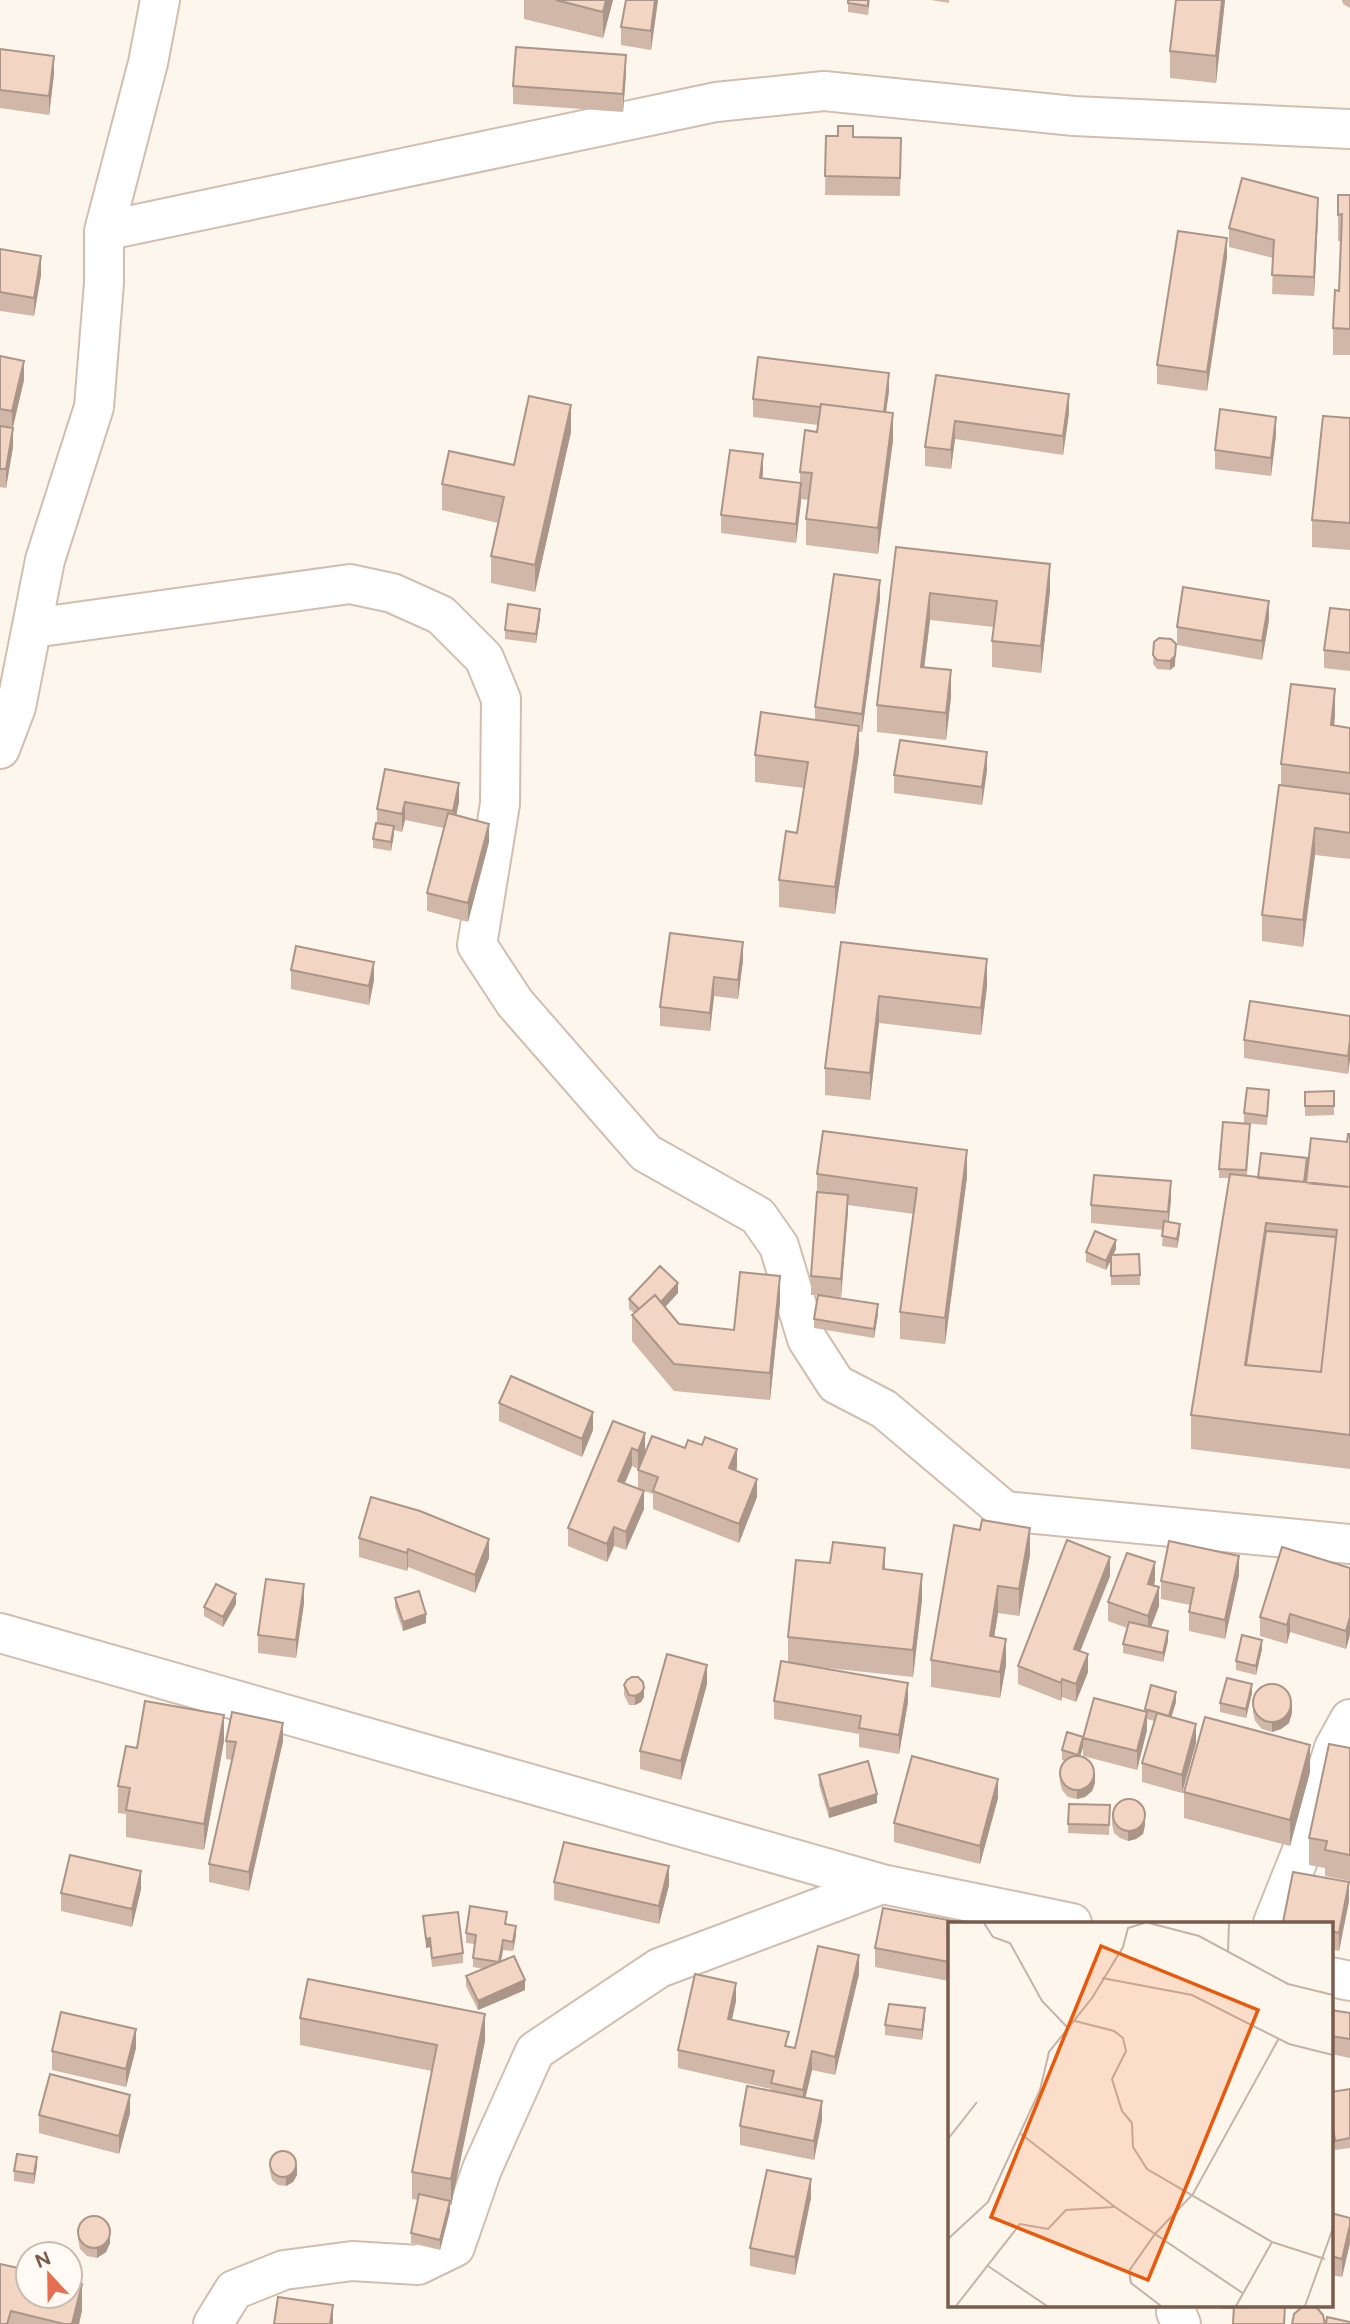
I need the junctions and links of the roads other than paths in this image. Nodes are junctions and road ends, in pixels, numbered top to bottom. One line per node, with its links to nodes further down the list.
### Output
1 (160, 0): 3 (street)
2 (1350, 129): 3 (street)
3 (104, 231): 4 (street)
4 (33, 628): 5 (street); 7 (street)
5 (8, 704): 6 (street)
6 (0, 749)
7 (1350, 1544)
8 (0, 1633): 10 (street)
9 (1350, 1719): 12 (street)
10 (882, 1884): 11 (street); 16 (street)
11 (1067, 1922)
12 (1273, 1922)
13 (1332, 1977): 14 (street)
14 (1350, 1981)
15 (1177, 2306): 17 (street)
16 (213, 2324)
17 (1181, 2324)

